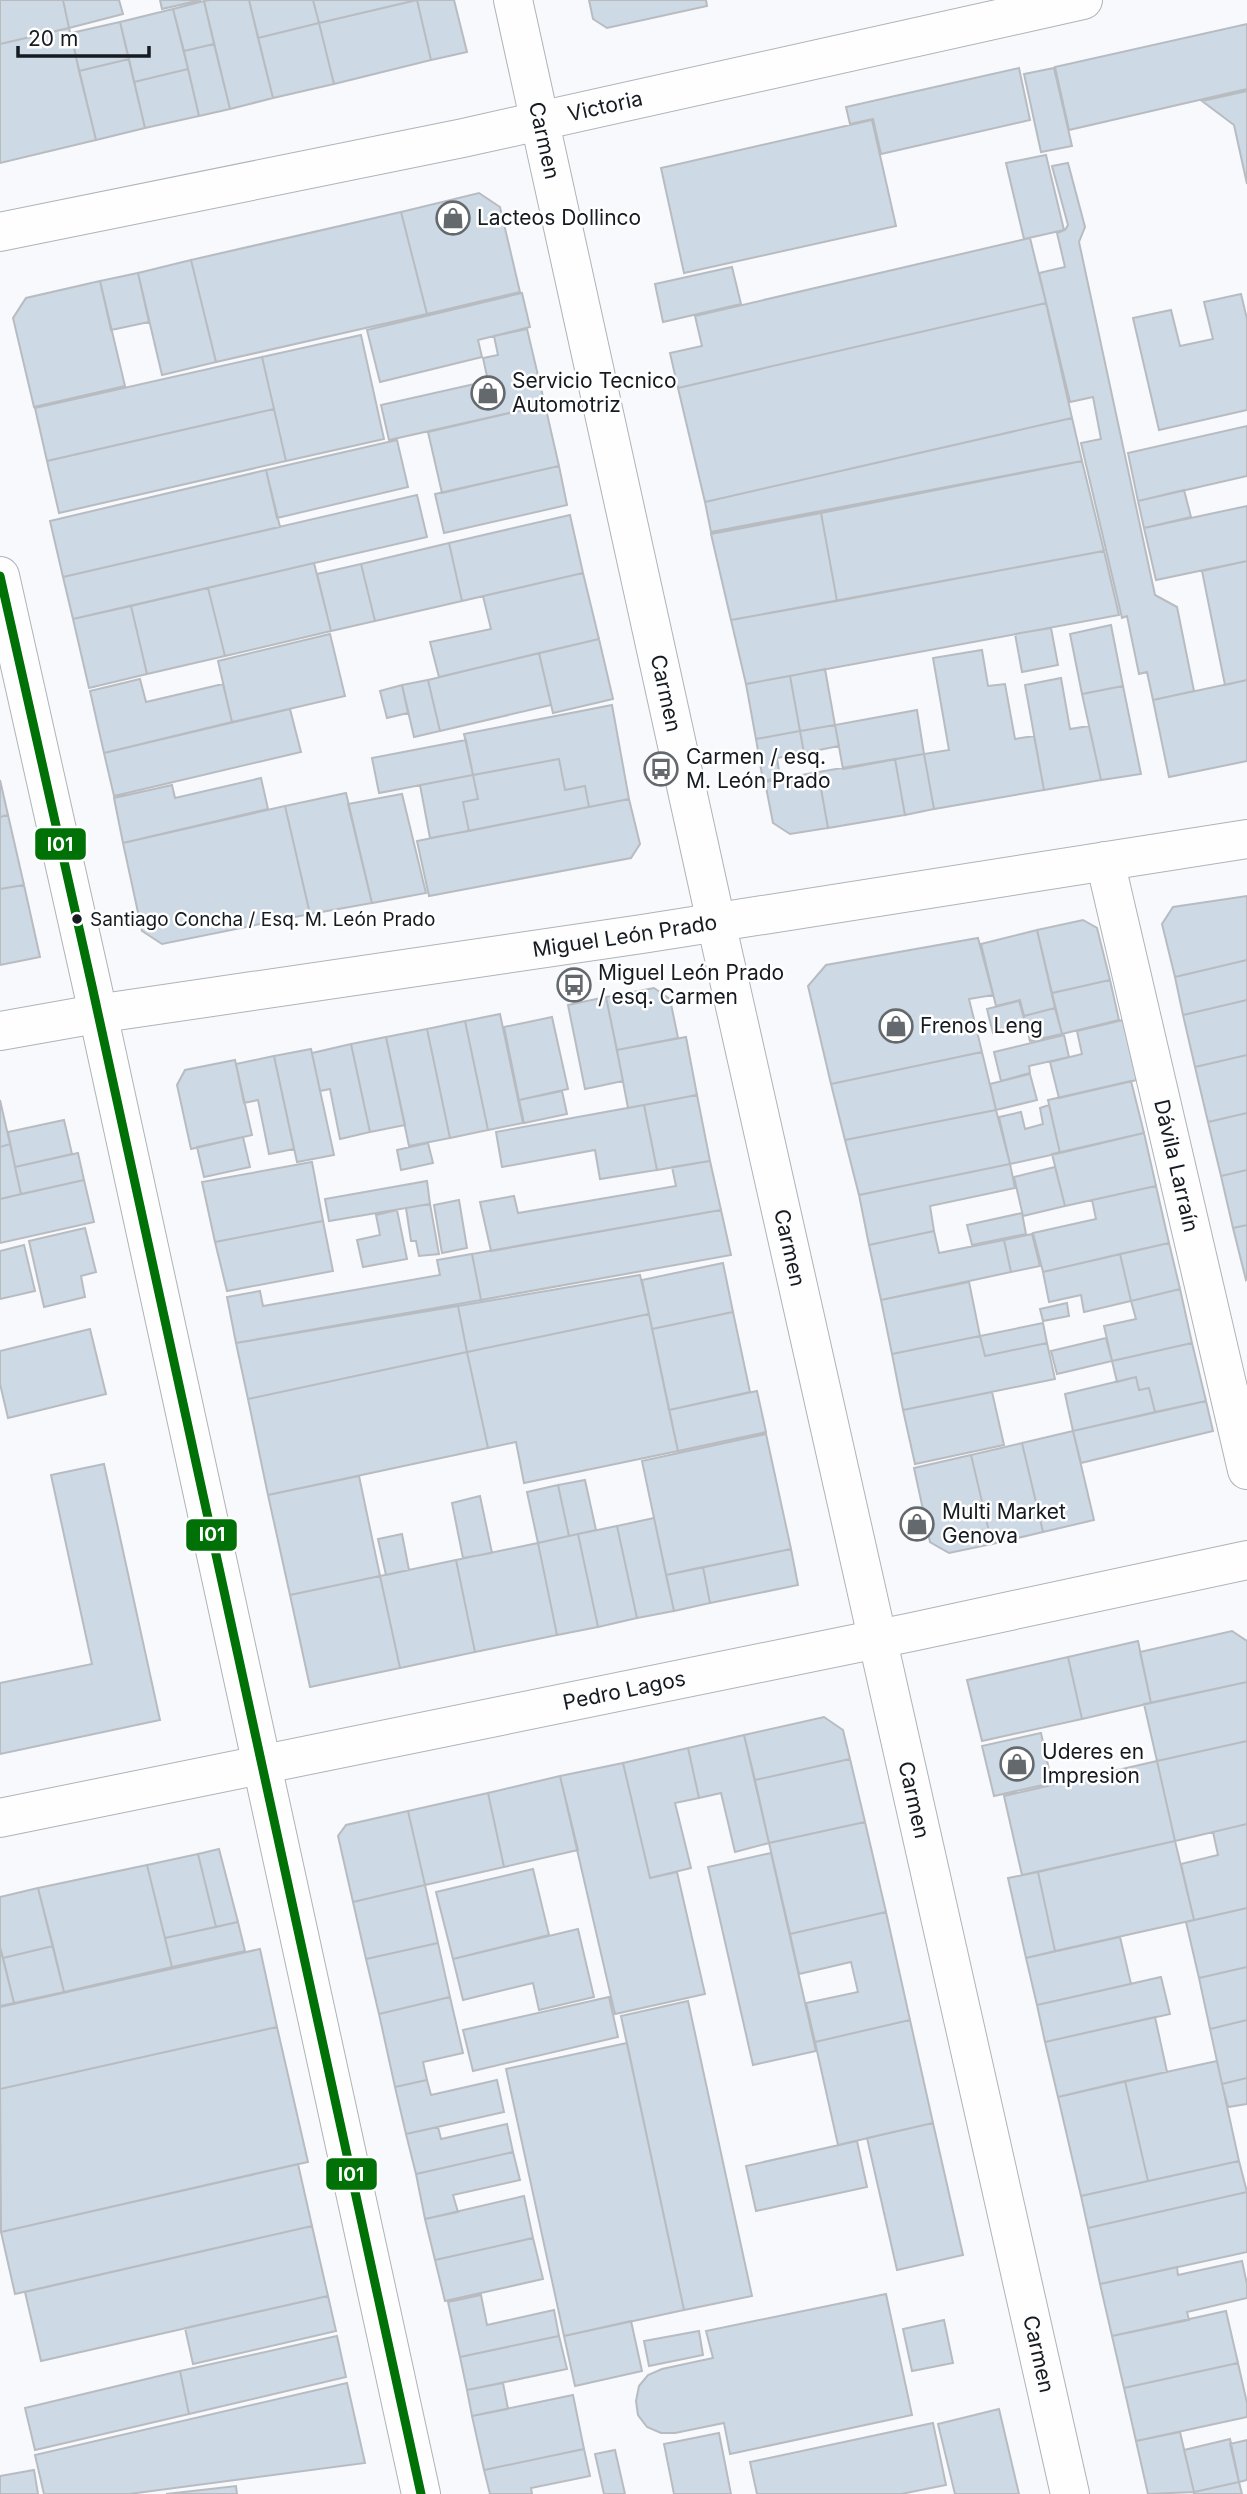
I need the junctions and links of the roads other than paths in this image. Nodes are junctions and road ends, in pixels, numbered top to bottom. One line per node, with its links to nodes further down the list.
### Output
1 (513, 0): 3 (street, Carmen)
2 (1083, 0): 3 (street, Victoria)
3 (540, 120): 4 (street, Victoria); 9 (street, Carmen)
4 (0, 232)
5 (0, 576): 6 (street)
6 (15, 718): 10 (street)
7 (1247, 839): 8 (street, Miguel León Prado)
8 (1105, 861): 9 (street, Miguel León Prado); 12 (street, Dávila Larraín)
9 (716, 922): 10 (street, Miguel León Prado); 14 (street, Carmen)
10 (96, 1014): 11 (street, Miguel León Prado); 15 (street)
11 (0, 1031)
12 (1247, 1470)
13 (1247, 1560): 14 (street, Pedro Lagos)
14 (877, 1638): 15 (street, Pedro Lagos); 18 (street, Carmen)
15 (261, 1765): 16 (street, Pedro Lagos); 17 (street)
16 (0, 1818)
17 (421, 2494)
18 (1070, 2494)

